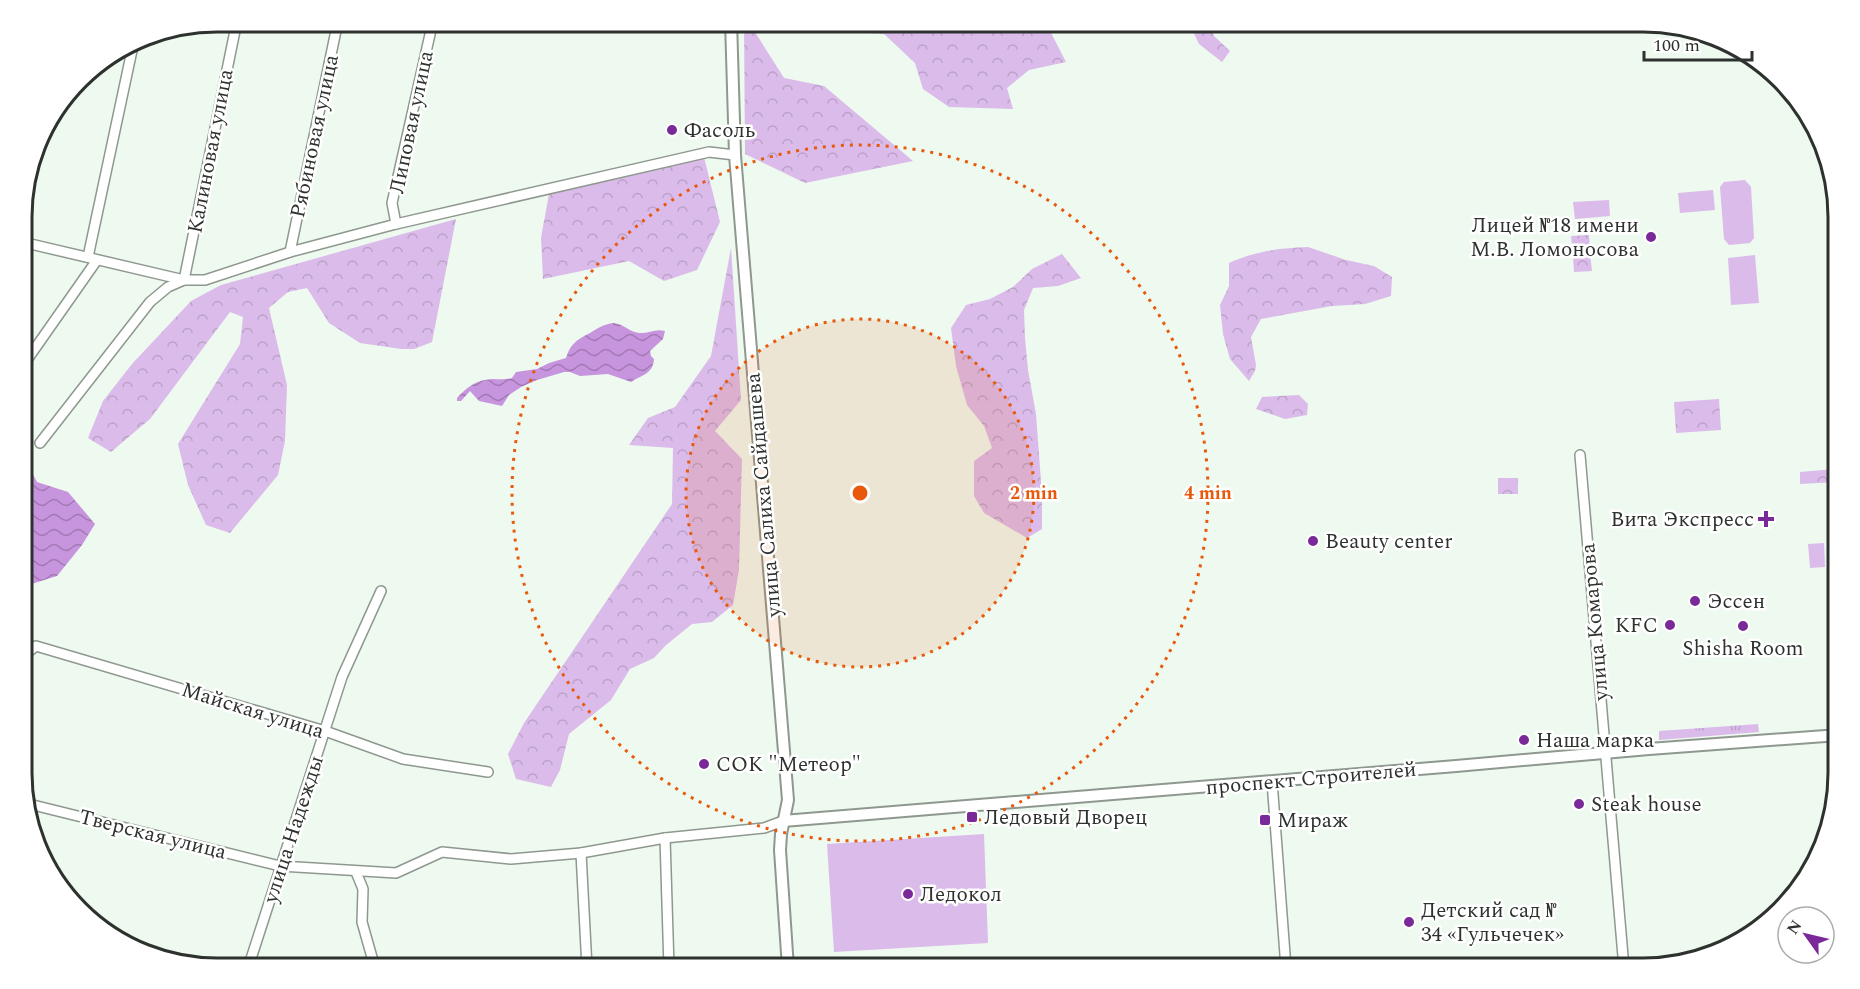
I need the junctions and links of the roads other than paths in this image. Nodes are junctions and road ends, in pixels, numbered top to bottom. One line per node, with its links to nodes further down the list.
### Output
1 (235, 32): 11 (street, Калиновая улица)
2 (336, 32): 9 (street, Рябиновая улица)
3 (431, 32): 7 (street, Липовая улица)
4 (731, 32): 6 (street, улица Салиха Сайдашева)
5 (132, 52): 10 (street)
6 (735, 155): 7 (street); 23 (street, улица Салиха Сайдашева)
7 (396, 224): 9 (street)
8 (32, 245): 10 (street)
9 (290, 252): 11 (street)
10 (93, 259): 11 (street); 12 (street)
11 (184, 280): 13 (street)
12 (32, 352)
13 (40, 443)
14 (1580, 455): 19 (street, улица Комарова)
15 (381, 591): 17 (street, улица Надежды)
16 (32, 649): 17 (street, Майская улица)
17 (325, 731): 20 (street, Майская улица); 26 (street, улица Надежды)
18 (1828, 736): 19 (street, проспект Строителей)
19 (1606, 753): 21 (street, проспект Строителей); 29 (street, улица Комарова)
20 (488, 772)
21 (1272, 781): 23 (street, проспект Строителей); 28 (street)
22 (35, 805): 26 (street, Тверская улица)
23 (783, 821): 24 (street, Тверская улица); 34 (street, улица Салиха Сайдашева)
24 (665, 838): 25 (street, Тверская улица); 33 (street)
25 (581, 853): 27 (street, Тверская улица); 32 (street)
26 (280, 867): 27 (street, Тверская улица); 30 (street, улица Надежды)
27 (356, 872): 31 (street)
28 (1285, 957)
29 (1623, 957)
30 (251, 958)
31 (372, 958)
32 (586, 958)
33 (669, 958)
34 (787, 958)

